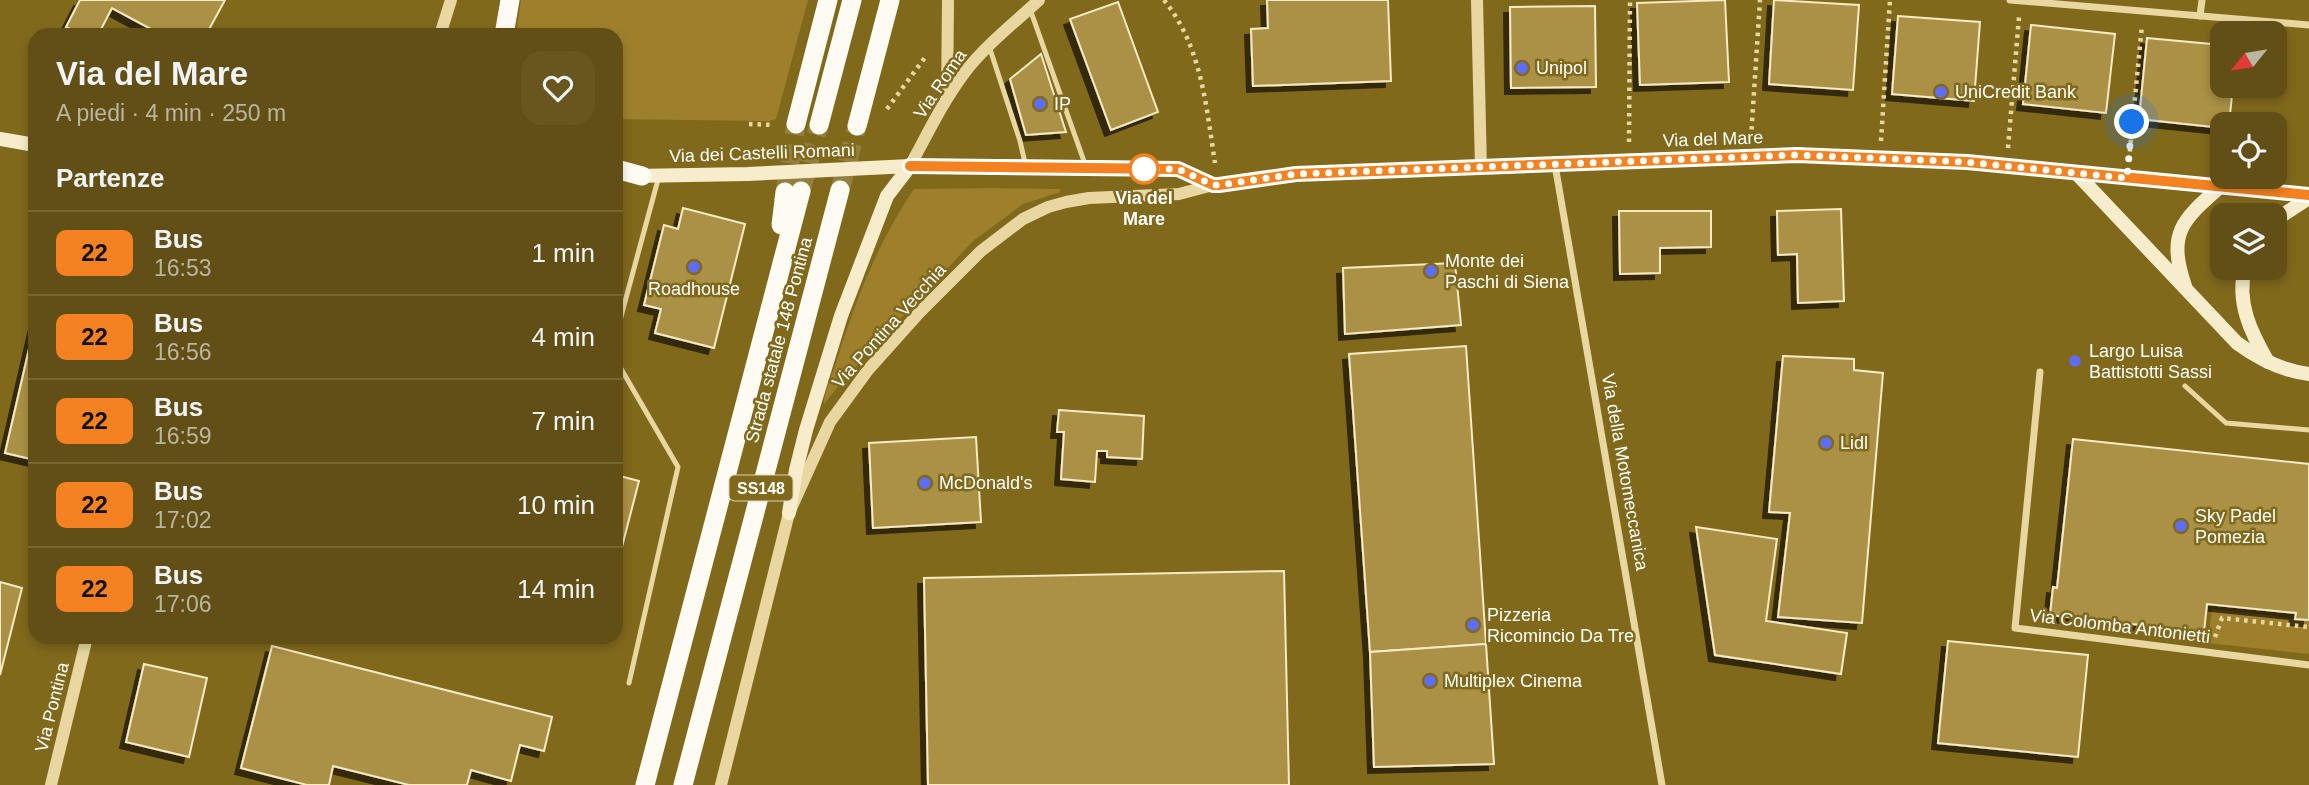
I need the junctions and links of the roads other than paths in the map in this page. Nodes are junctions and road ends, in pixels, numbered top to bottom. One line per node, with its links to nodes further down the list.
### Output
1 (451, 0): 14 (street)
2 (510, 0): 15 (highway)
3 (828, 0): 18 (highway)
4 (852, 0): 19 (highway)
5 (890, 0): 20 (highway)
6 (948, 0): 17 (street)
7 (1477, 0): 27 (street)
8 (2010, 0): 10 (street)
9 (2202, 0): 12 (street)
10 (2021, 1): 12 (street)
11 (1034, 4): 16 (street, Via Roma); 26 (lane)
12 (2200, 16): 13 (street)
13 (2309, 25)
14 (442, 28)
15 (505, 28)
16 (989, 46): 17 (street, Via Roma); 25 (lane)
17 (947, 99): 24 (street, Via Roma)
18 (796, 124)
19 (819, 125)
20 (857, 126)
21 (0, 139): 22 (main road)
22 (28, 144)
23 (1555, 164): 27 (main road, Via del Mare); 29 (main road, Via del Mare); 57 (street, Via della Motomeccanica)
24 (910, 166): 25 (main road); 30 (main road, Via dei Castelli Romani); 49 (main road)
25 (1026, 166): 26 (main road)
26 (1086, 167): 32 (main road)
27 (1481, 167): 32 (main road, Via del Mare)
28 (623, 170): 30 (highway)
29 (2077, 174): 33 (main road, Via del Mare); 41 (main road)
30 (650, 175): 31 (main road, Via dei Castelli Romani); 42 (lane)
31 (623, 176)
32 (1216, 185): 49 (street, Via Pontina Vecchia)
33 (2210, 185)
34 (2218, 189): 41 (main road)
35 (2247, 189): 38 (main road, Via del Mare)
36 (840, 190): 55 (highway, Strada statale 148 Pontina / SS148)
37 (793, 191): 54 (highway, Strada statale 148 Pontina / SS148)
38 (2309, 196): 39 (main road)
39 (2287, 212)
40 (2243, 280): 43 (main road)
41 (2187, 290): 43 (main road)
42 (623, 302)
43 (2268, 363): 46 (main road)
44 (623, 372): 52 (lane)
45 (2040, 372): 51 (street, Via Colomba Antonietti)
46 (2309, 374)
47 (2185, 386): 48 (lane)
48 (2309, 430)
49 (789, 513): 56 (street, Via Pontina Vecchia)
50 (86, 644): 53 (street, Via Pontina)
51 (2309, 665)
52 (629, 683)
53 (51, 785)
54 (645, 785)
55 (683, 785)
56 (721, 785)
57 (1662, 785)

